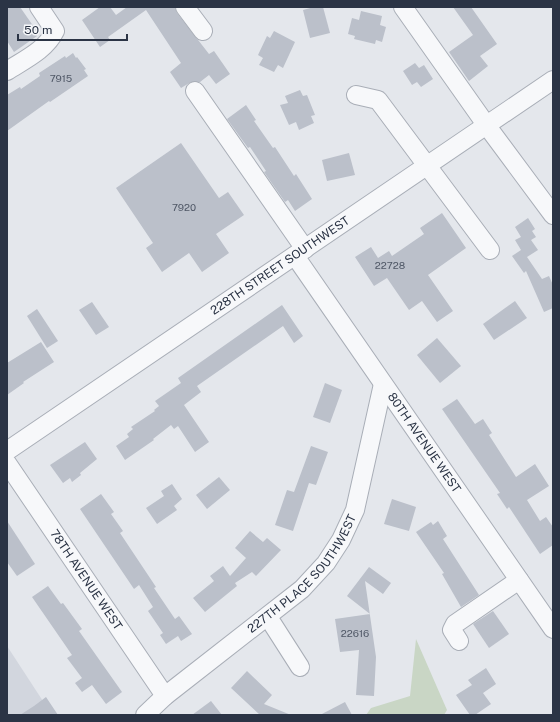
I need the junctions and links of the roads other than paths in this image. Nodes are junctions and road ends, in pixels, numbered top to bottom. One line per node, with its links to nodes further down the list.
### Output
1 (39, 7): 5 (street)
2 (185, 7): 4 (street)
3 (403, 7): 9 (street)
4 (202, 31)
5 (7, 71)
6 (553, 80): 9 (street, 228TH STREET SOUTHWEST)
7 (195, 92): 13 (street, 80TH AVENUE WEST)
8 (356, 95): 10 (street)
9 (486, 126): 10 (street, 228TH STREET SOUTHWEST); 11 (street)
10 (427, 167): 12 (street); 13 (street, 228TH STREET SOUTHWEST)
11 (553, 215)
12 (490, 250)
13 (300, 252): 14 (street, 80TH AVENUE WEST); 15 (street, 228TH STREET SOUTHWEST)
14 (383, 384): 17 (street, 80TH AVENUE WEST); 18 (street, 227TH PLACE SOUTHWEST)
15 (7, 451)
16 (7, 463): 22 (street, 78TH AVENUE WEST)
17 (519, 580): 19 (street, 80TH AVENUE WEST); 20 (street)
18 (268, 617): 21 (street); 22 (street, 227TH PLACE SOUTHWEST)
19 (551, 620)
20 (459, 641)
21 (300, 667)
22 (165, 696): 23 (street, 227TH PLACE SOUTHWEST)
23 (146, 715)

